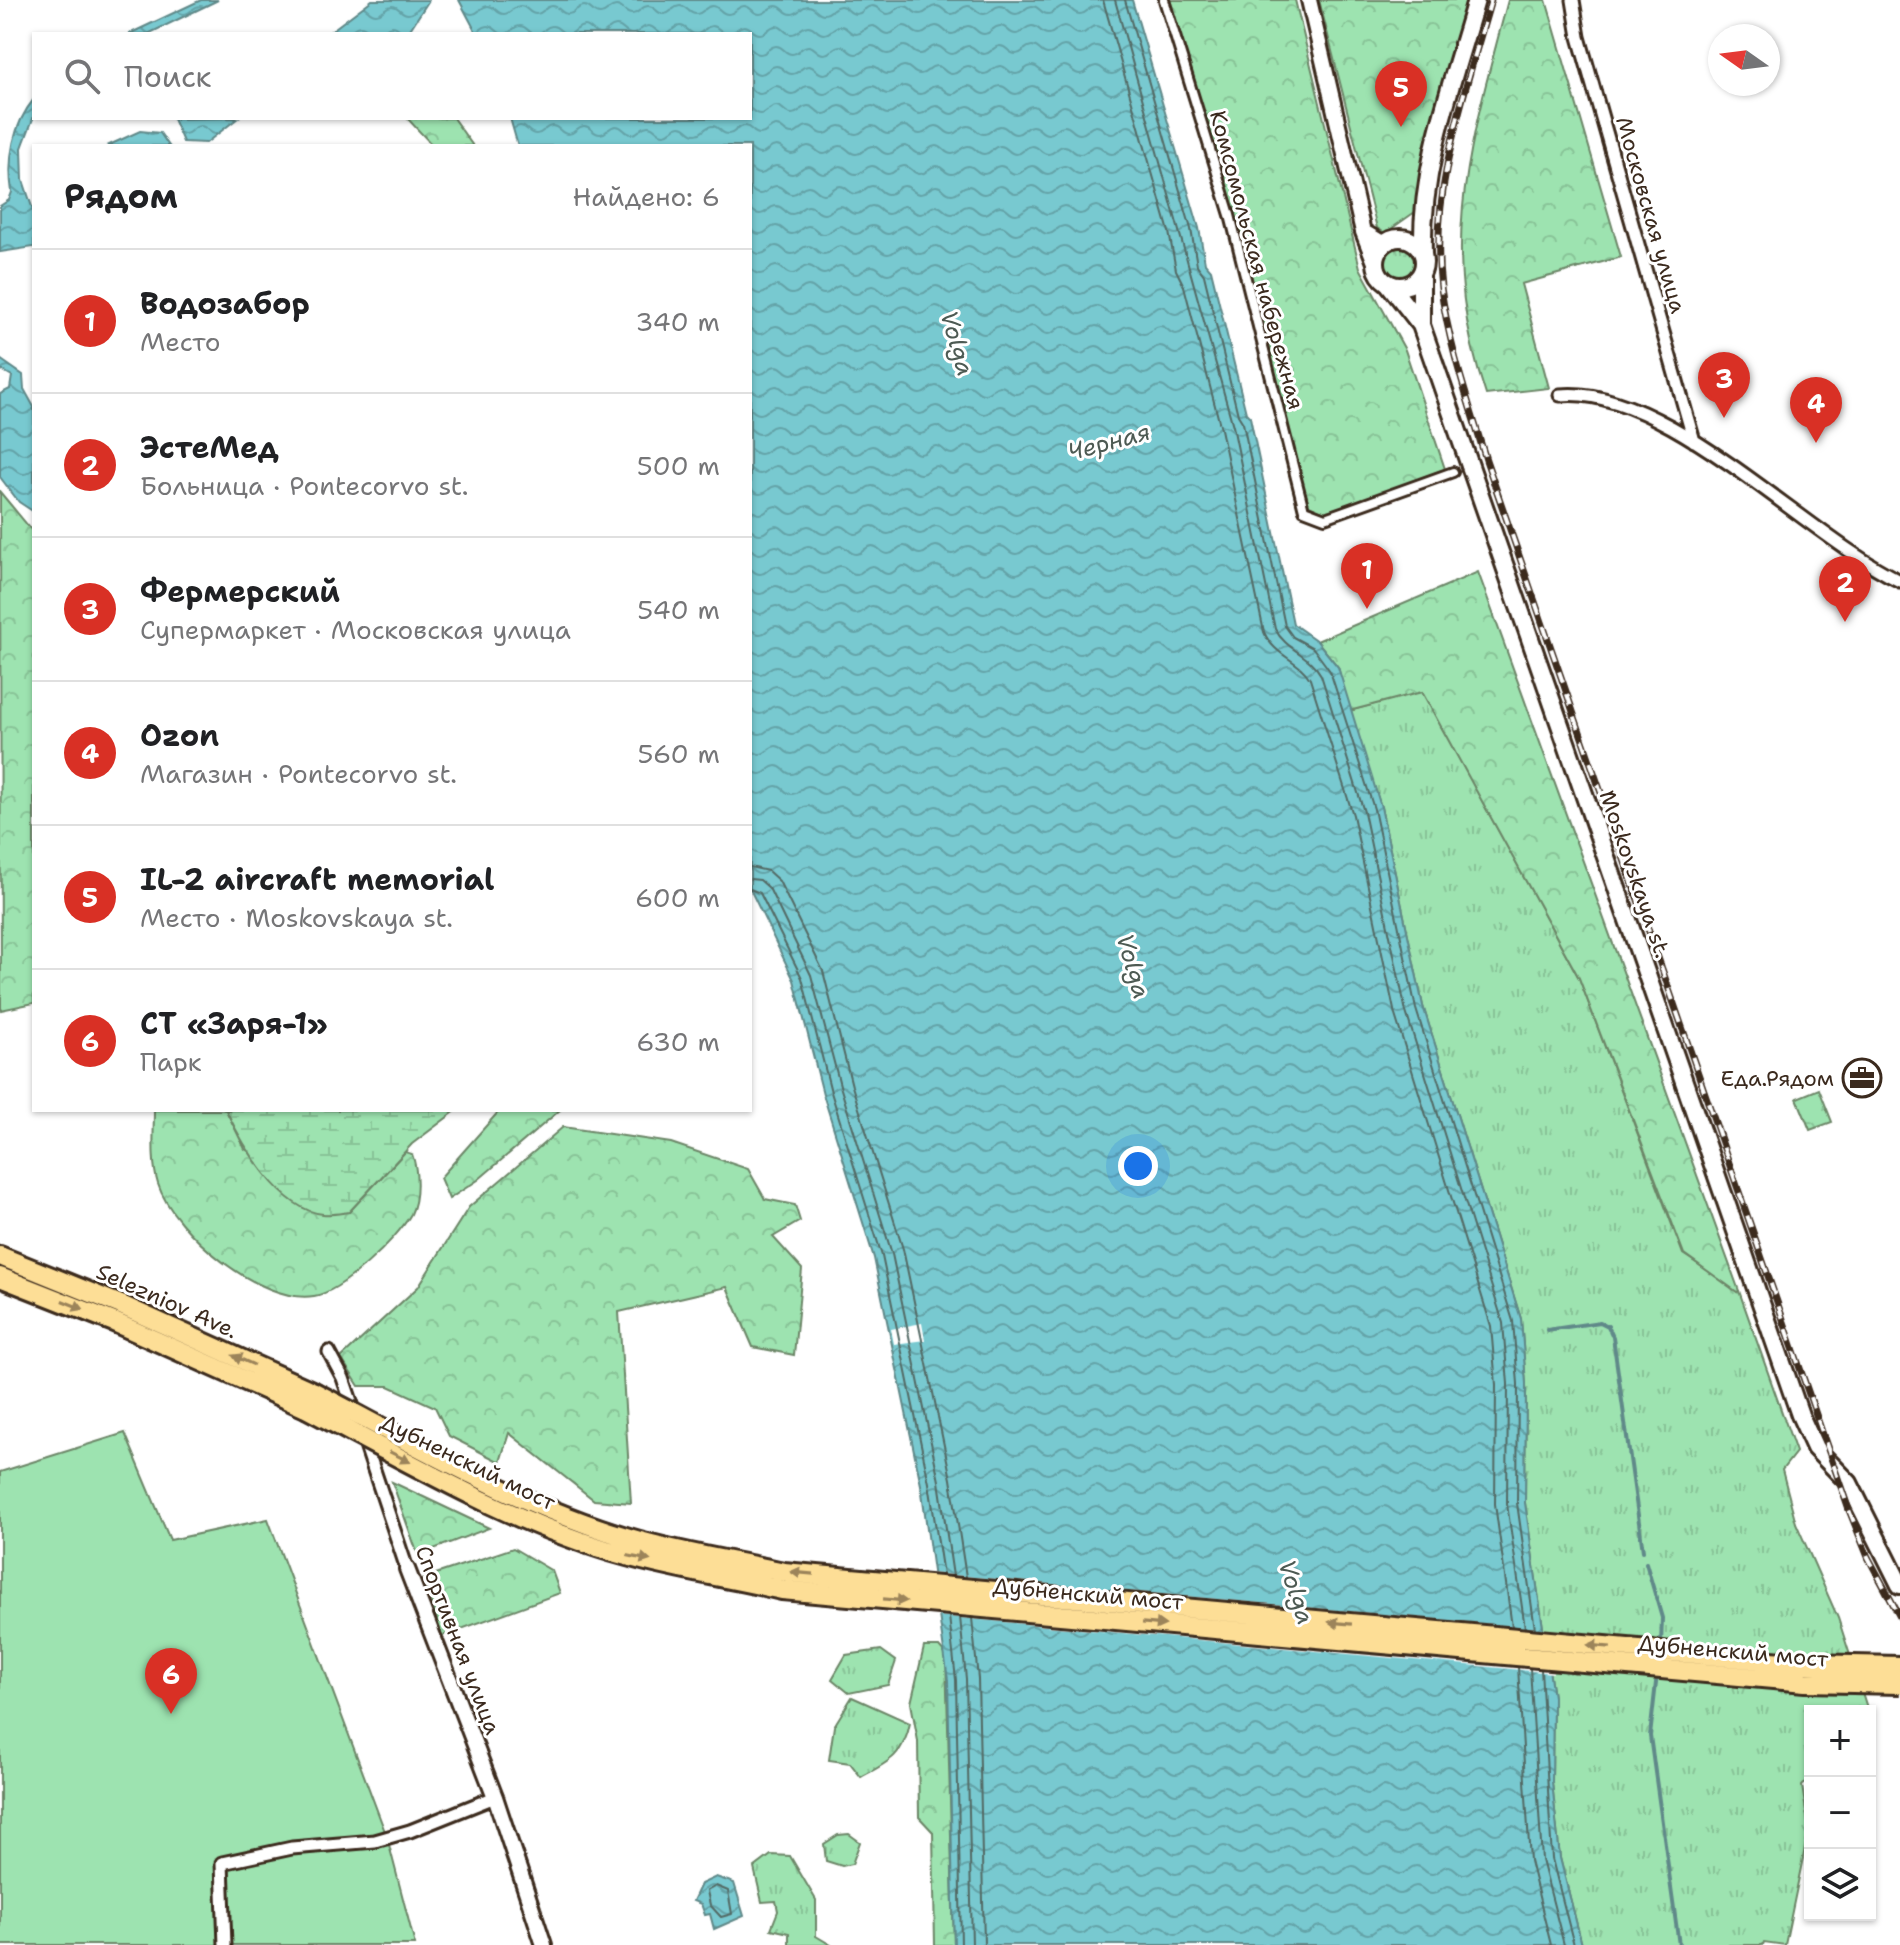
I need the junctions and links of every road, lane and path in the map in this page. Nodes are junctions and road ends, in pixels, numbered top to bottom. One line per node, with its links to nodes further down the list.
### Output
1 (1164, 0): 15 (street, Комсомольская набережная)
2 (1309, 0): 6 (street)
3 (1476, 0): 5 (main road)
4 (1573, 0): 14 (street, Московская улица)
5 (1421, 215): 7 (main road); 8 (main road)
6 (1363, 232): 7 (street); 9 (street)
7 (1391, 241): 8 (main road); 9 (main road)
8 (1423, 253): 10 (main road)
9 (1376, 265): 11 (main road)
10 (1421, 275): 11 (main road); 12 (main road)
11 (1388, 283): 12 (main road)
12 (1421, 325): 22 (main road, Moskovskaya st.)
13 (1560, 395): 14 (street)
14 (1694, 441): 16 (street)
15 (1453, 472)
16 (1900, 581)
17 (0, 1256): 20 (main road, Selezniov Ave., one-way to 17)
18 (0, 1277): 20 (main road, Selezniov Ave., one-way to 20)
19 (329, 1352): 21 (street, Спортивная улица)
20 (310, 1400): 23 (main road, Дубненский мост, one-way to 20, bridge); 24 (main road, Дубненский мост, one-way to 24, bridge)
21 (407, 1569): 25 (street, Спортивная улица)
22 (1900, 1585)
23 (1900, 1666)
24 (1900, 1684)
25 (495, 1797): 26 (street); 27 (street, Спортивная улица)
26 (225, 1945)
27 (544, 1945)

